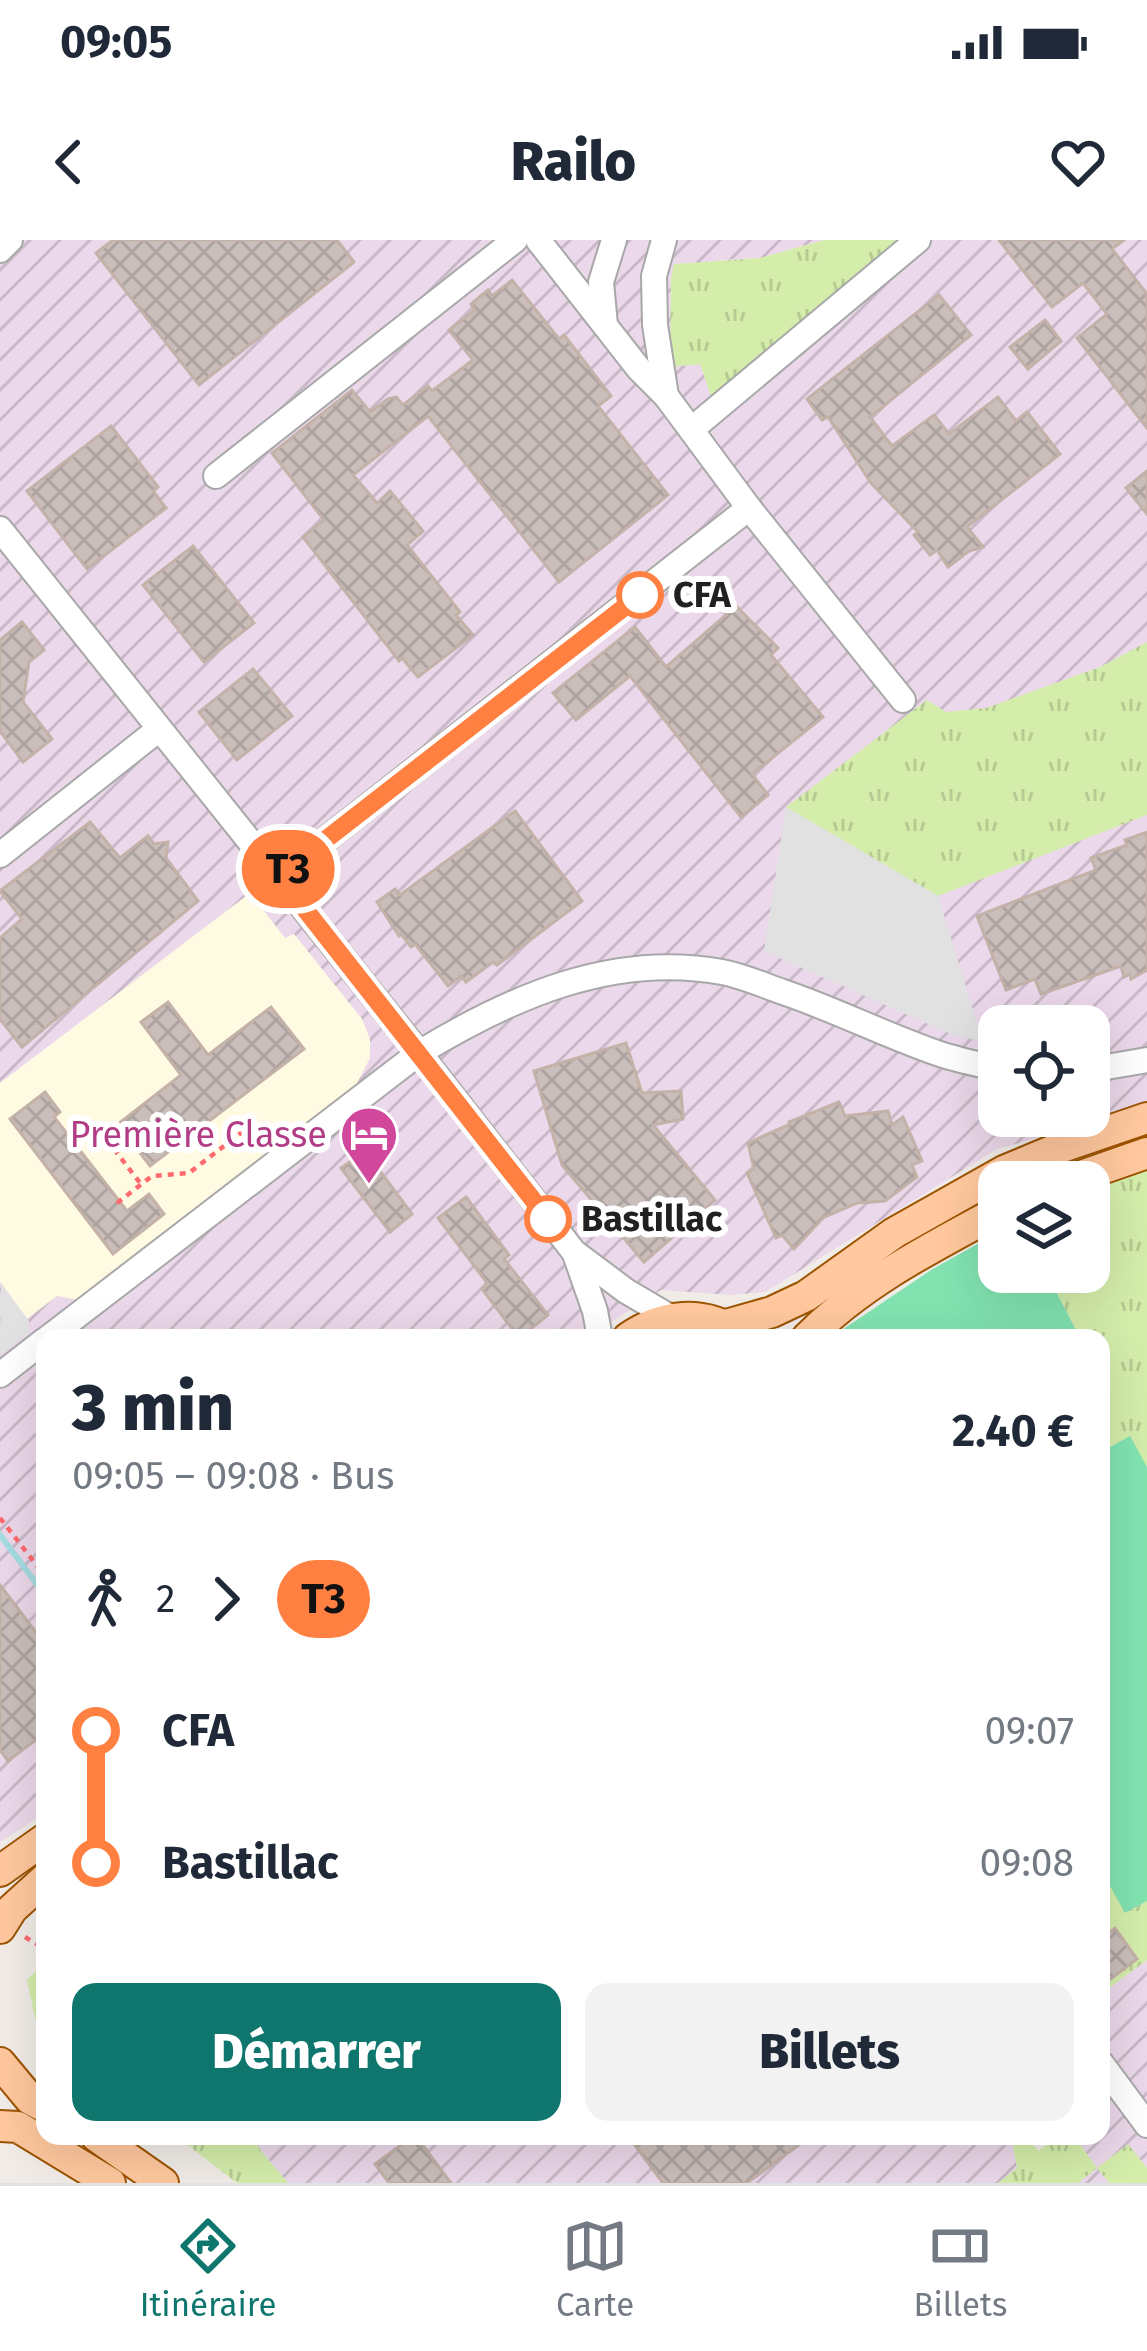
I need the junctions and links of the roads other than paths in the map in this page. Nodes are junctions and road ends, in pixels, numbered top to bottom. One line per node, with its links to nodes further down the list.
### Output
1 (10, 240): 7 (street)
2 (515, 240): 11 (street)
3 (538, 240): 8 (street)
4 (614, 240): 8 (street)
5 (664, 240): 9 (street)
6 (918, 240): 10 (street)
7 (0, 250)
8 (606, 328): 9 (street)
9 (666, 396): 10 (street)
10 (692, 429): 12 (street)
11 (216, 476)
12 (749, 508): 14 (street); 17 (street)
13 (0, 529): 15 (street)
14 (903, 700)
15 (159, 729): 16 (street); 17 (street)
16 (0, 855)
17 (279, 876): 18 (street)
18 (419, 1053): 20 (street); 26 (street); 28 (street)
19 (1147, 1060): 21 (street)
20 (978, 1063)
21 (1110, 1066)
22 (1147, 1118): 32 (main road)
23 (1147, 1153): 24 (main road)
24 (1110, 1166)
25 (978, 1222): 33 (main road)
26 (574, 1252): 27 (street); 29 (street)
27 (672, 1318): 30 (main road); 31 (main road)
28 (60, 1329)
29 (598, 1329)
30 (641, 1329)
31 (729, 1329)
32 (741, 1329)
33 (816, 1329)
34 (36, 1347): 35 (street)
35 (0, 1375)
36 (36, 1845): 37 (main road)
37 (0, 1871)
38 (36, 1887): 39 (main road)
39 (0, 1928)
40 (0, 2063): 42 (main road)
41 (1110, 2075): 44 (street)
42 (36, 2102)
43 (0, 2126): 45 (main road)
44 (1147, 2126)
45 (36, 2138)
46 (48, 2145): 48 (main road)
47 (109, 2145): 49 (main road)
48 (110, 2183)
49 (164, 2183)

